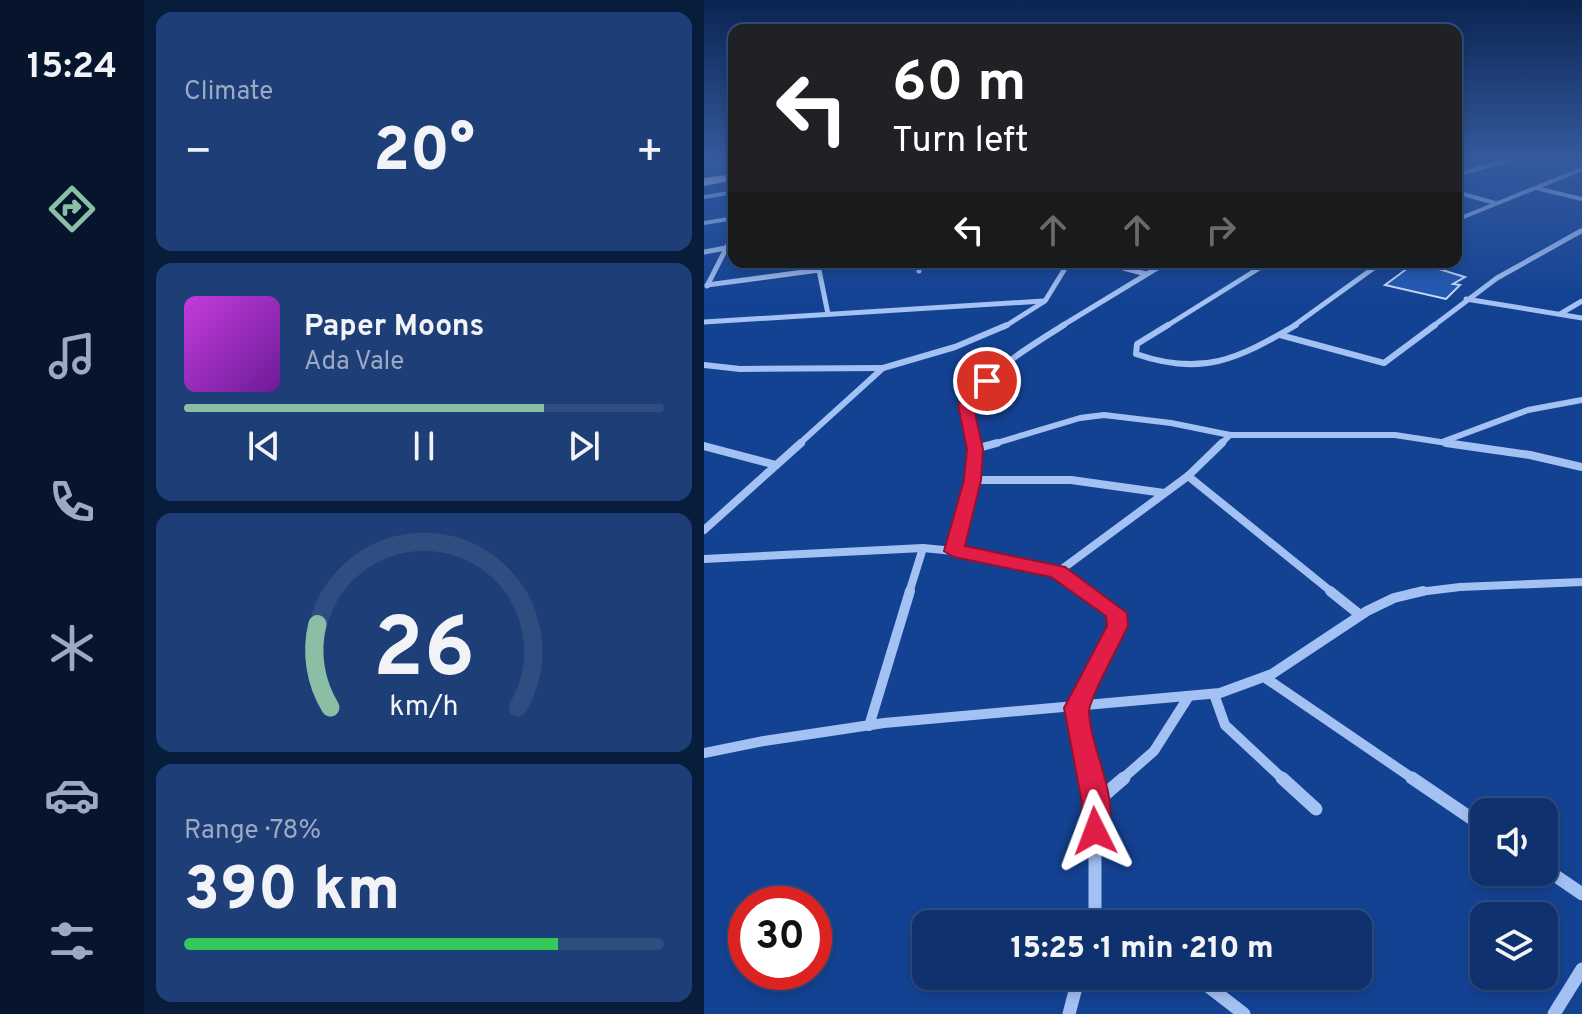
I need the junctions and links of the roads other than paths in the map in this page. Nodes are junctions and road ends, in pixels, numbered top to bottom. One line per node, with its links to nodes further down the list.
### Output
1 (1490, 205): 2 (street)
2 (1462, 217)
3 (728, 219): 4 (street)
4 (704, 223)
5 (1582, 231): 18 (street)
6 (728, 248): 8 (street)
7 (728, 251): 17 (street)
8 (704, 252)
9 (919, 268): 15 (street)
10 (1065, 268): 19 (street)
11 (1124, 268): 16 (street)
12 (1156, 268): 16 (street)
13 (1259, 268): 25 (street)
14 (1374, 268): 25 (street)
15 (919, 271)
16 (1146, 274): 32 (street)
17 (706, 284): 21 (street)
18 (1465, 299): 22 (street); 25 (street)
19 (1045, 301): 21 (street); 27 (street)
20 (1582, 301): 22 (street)
21 (828, 314): 24 (street)
22 (1560, 314): 23 (street)
23 (1582, 318)
24 (704, 322)
25 (1280, 335)
26 (704, 365): 27 (street)
27 (883, 368): 33 (street)
28 (1582, 400): 30 (street)
29 (1230, 435): 30 (street); 32 (street); 35 (street)
30 (1441, 442): 34 (street)
31 (704, 446): 33 (street)
32 (975, 449): 36 (street)
33 (776, 465): 38 (street)
34 (1582, 467)
35 (1188, 476): 37 (street); 44 (street)
36 (972, 480): 37 (street); 40 (street)
37 (1164, 493): 42 (street)
38 (704, 530)
39 (923, 548): 40 (street); 41 (street); 49 (street)
40 (954, 551): 42 (street)
41 (704, 559)
42 (1058, 572): 48 (street)
43 (1582, 582): 44 (street)
44 (1360, 615): 45 (street)
45 (1267, 679): 47 (street); 53 (street)
46 (1189, 696): 47 (street); 48 (street); 51 (street)
47 (1215, 697): 52 (street)
48 (1076, 708): 49 (street); 51 (street)
49 (869, 726): 50 (street)
50 (704, 753)
51 (1095, 803): 56 (street)
52 (1316, 809)
53 (1470, 817)
54 (1558, 878): 55 (street)
55 (1582, 894)
56 (1094, 910)
57 (1582, 969): 62 (street)
58 (1075, 990): 60 (street)
59 (1213, 990): 61 (street)
60 (1069, 1014)
61 (1244, 1014)
62 (1554, 1014)

